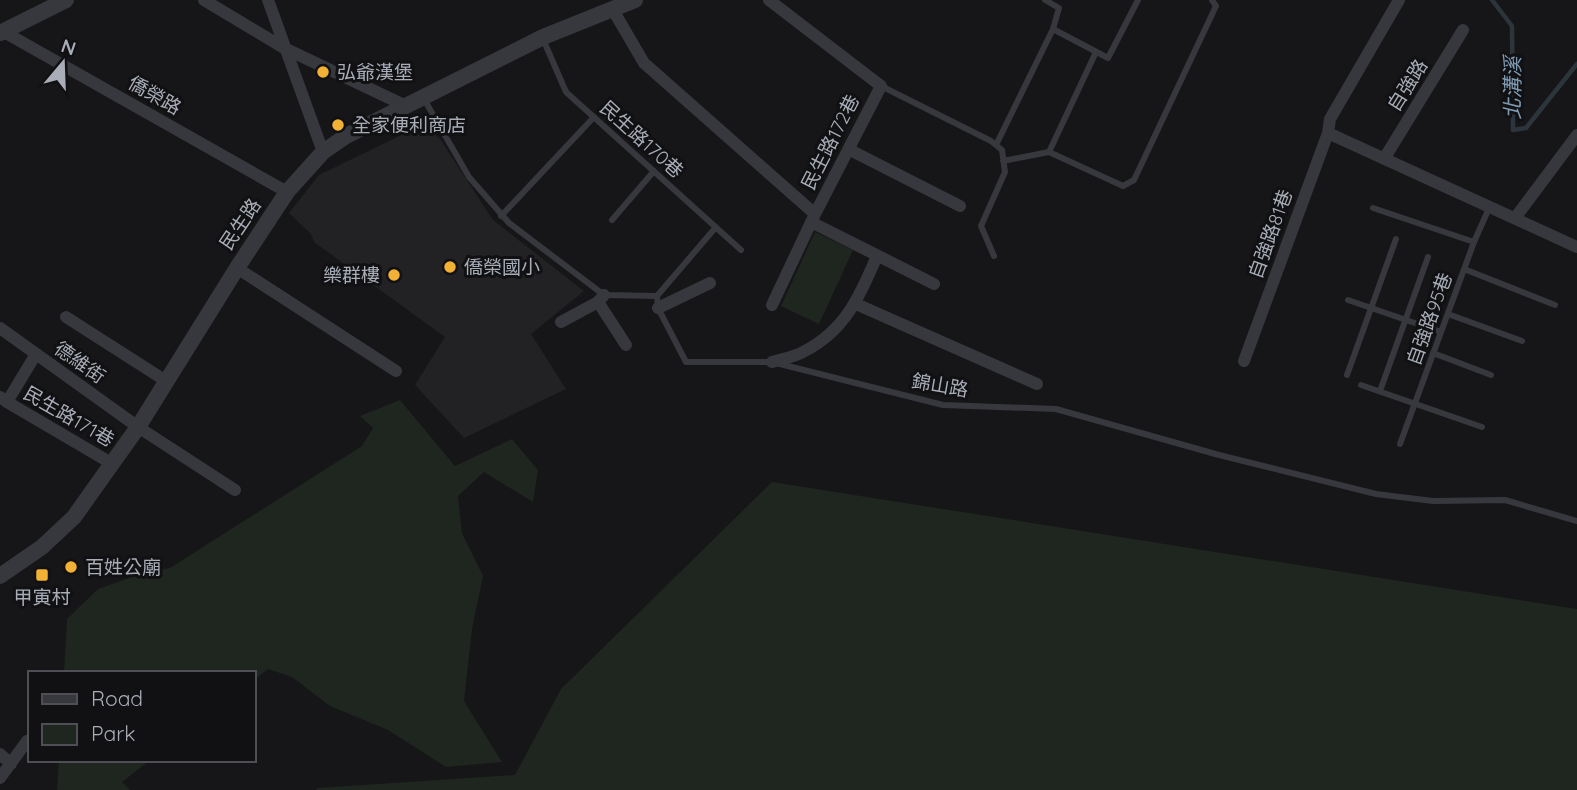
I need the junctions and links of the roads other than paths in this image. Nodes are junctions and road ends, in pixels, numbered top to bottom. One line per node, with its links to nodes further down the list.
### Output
1 (66, 0): 13 (street)
2 (204, 0): 15 (street)
3 (268, 0): 15 (street)
4 (635, 0): 10 (street, 民生路)
5 (769, 0): 17 (street, 民生路172巷)
6 (1045, 0): 11 (lane)
7 (1138, 0): 16 (lane)
8 (1212, 0): 26 (lane)
9 (1399, 0): 21 (street, 自強路81巷)
10 (613, 10): 14 (street, 民生路); 35 (street)
11 (1053, 29): 16 (lane); 23 (lane)
12 (1464, 30): 27 (street, 自強路)
13 (2, 32): 30 (street, 僑榮路)
14 (542, 37): 18 (street, 民生路); 20 (lane, 民生路170巷)
15 (284, 48): 19 (street); 25 (street)
16 (1096, 52): 26 (lane)
17 (881, 86): 23 (lane); 24 (street, 民生路172巷)
18 (423, 97): 19 (street, 民生路); 34 (lane)
19 (406, 106): 25 (street, 民生路)
20 (594, 117): 29 (lane, 民生路170巷); 34 (lane)
21 (1328, 133): 27 (street); 67 (street, 自強路81巷)
22 (1577, 135): 36 (street)
23 (996, 145): 28 (lane)
24 (850, 149): 31 (street); 35 (street, 民生路172巷)
25 (323, 152): 30 (street, 民生路)
26 (1049, 152): 28 (lane)
27 (1384, 159): 32 (street)
28 (1003, 161): 44 (lane)
29 (654, 171): 37 (lane); 38 (lane, 民生路170巷)
30 (287, 192): 46 (street, 民生路)
31 (960, 206)
32 (1490, 206): 36 (street); 40 (lane, 自強路95巷)
33 (1373, 208): 40 (lane)
34 (501, 216): 50 (lane)
35 (813, 218): 43 (street); 54 (street, 民生路172巷)
36 (1515, 218): 41 (street)
37 (612, 220)
38 (716, 227): 42 (lane, 民生路170巷); 52 (lane)
39 (1395, 239): 56 (lane)
40 (1474, 242): 47 (lane, 自強路95巷)
41 (1577, 247)
42 (741, 250)
43 (877, 256): 49 (street); 53 (street)
44 (994, 256)
45 (1428, 257): 59 (lane)
46 (237, 268): 69 (street); 72 (street, 民生路)
47 (1464, 269): 55 (lane); 57 (lane, 自強路95巷)
48 (710, 282): 52 (street)
49 (934, 284)
50 (601, 299): 52 (lane); 60 (street); 64 (street)
51 (1348, 300): 56 (lane)
52 (657, 302): 68 (lane, 錦山路)
53 (856, 304): 68 (street); 73 (street)
54 (772, 305)
55 (1555, 305)
56 (1371, 308): 59 (lane); 70 (lane)
57 (1448, 314): 62 (lane, 自強路95巷); 63 (lane)
58 (66, 317): 72 (street)
59 (1405, 320): 62 (lane); 75 (lane)
60 (561, 322)
61 (0, 328): 66 (street, 德維街)
62 (1441, 332): 65 (lane, 自強路95巷)
63 (1522, 341)
64 (626, 345)
65 (1433, 353): 71 (lane); 77 (lane, 自強路95巷)
66 (36, 354): 76 (street); 78 (street, 德維街)
67 (1244, 361)
68 (772, 362): 83 (lane, 錦山路)
69 (396, 371)
70 (1347, 375)
71 (1491, 375)
72 (166, 381): 78 (street, 民生路)
73 (1037, 384)
74 (1361, 385): 75 (lane)
75 (1380, 391): 77 (lane)
76 (3, 399): 81 (street, 民生路171巷)
77 (1415, 403): 79 (lane); 80 (lane, 自強路95巷)
78 (138, 427): 81 (street, 民生路); 82 (street, 德維街)
79 (1482, 427)
80 (1400, 444)
81 (111, 463): 84 (street, 民生路)
82 (235, 490)
83 (1577, 521)
84 (3, 570)
85 (27, 741): 87 (street)
86 (0, 754): 87 (street)
87 (11, 764): 88 (street)
88 (0, 779)

